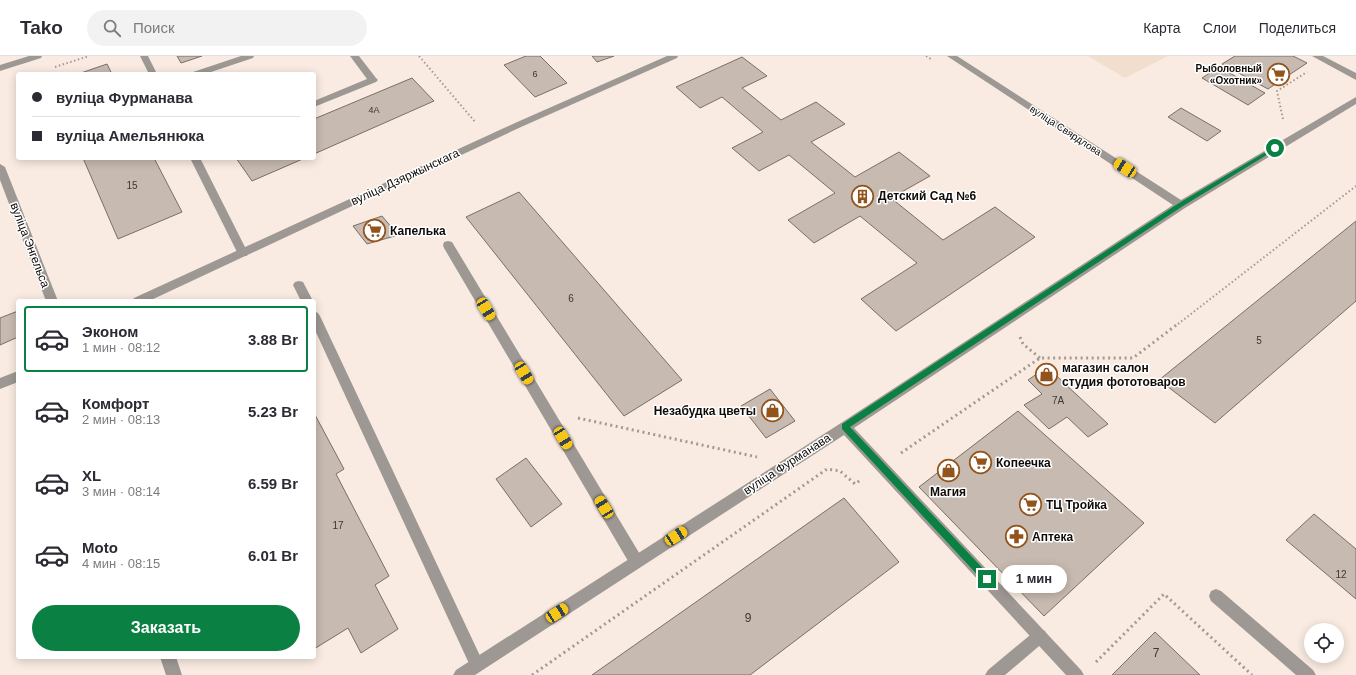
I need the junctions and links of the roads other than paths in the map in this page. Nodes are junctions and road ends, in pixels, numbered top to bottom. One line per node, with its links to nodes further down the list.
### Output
1 (38, 56): 8 (street)
2 (144, 56): 9 (street)
3 (250, 56): 10 (street)
4 (354, 56): 13 (street)
5 (674, 56): 18 (street, вуліца Дзяржынскага)
6 (950, 56): 16 (street, вуліца Свярдлова)
7 (1316, 56): 11 (street)
8 (0, 68)
9 (152, 72)
10 (202, 72)
11 (1356, 77)
12 (1356, 100): 16 (street, вуліца Фурманава)
13 (316, 103)
14 (196, 160): 18 (street)
15 (0, 167): 20 (street, вуліца Энгельса)
16 (1181, 205): 26 (street, вуліца Фурманава)
17 (448, 245): 27 (street)
18 (243, 252): 21 (street, вуліца Дзяржынскага)
19 (299, 285): 22 (street)
20 (51, 299)
21 (142, 299)
22 (306, 299)
23 (316, 320): 31 (street)
24 (16, 377): 25 (street)
25 (0, 384)
26 (845, 426): 27 (street, вуліца Фурманава); 29 (street)
27 (636, 561): 31 (street, вуліца Фурманава)
28 (1216, 596): 36 (street)
29 (1040, 636): 34 (street); 35 (street)
30 (169, 659): 32 (street)
31 (477, 665): 33 (street, вуліца Фурманава)
32 (174, 675)
33 (461, 675)
34 (993, 675)
35 (1076, 675)
36 (1308, 675)

